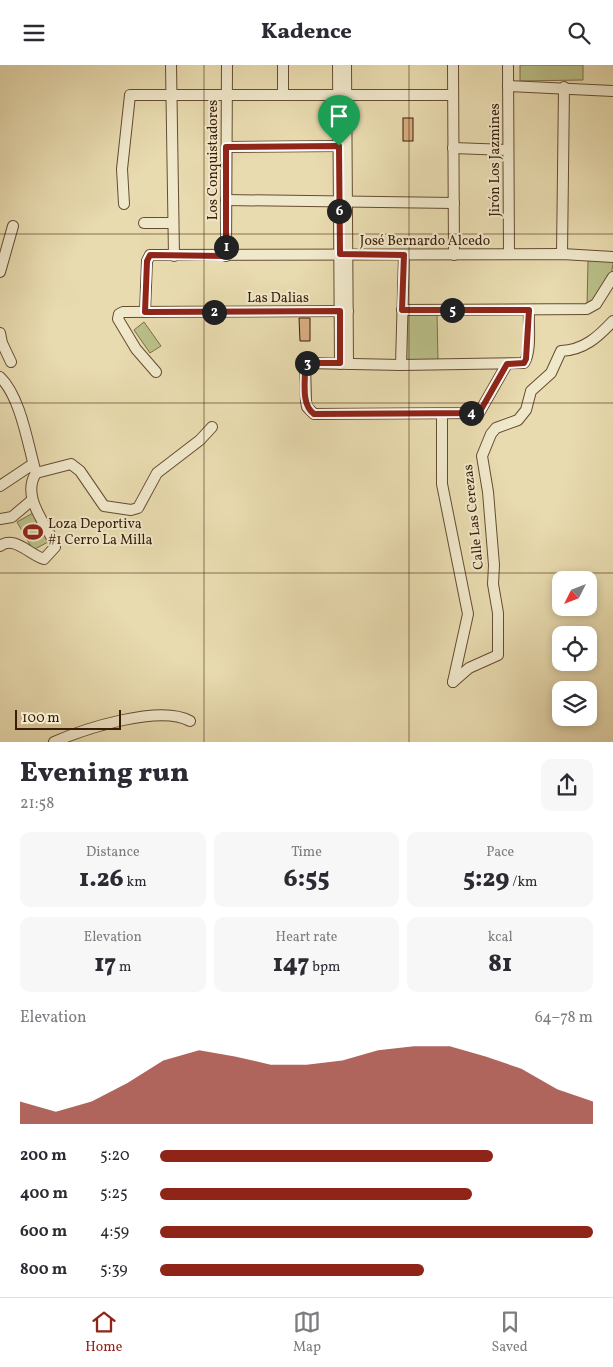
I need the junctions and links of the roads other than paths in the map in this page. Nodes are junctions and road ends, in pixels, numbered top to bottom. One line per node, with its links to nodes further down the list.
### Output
1 (171, 65): 12 (street)
2 (227, 65): 13 (street, Los Conquistadores)
3 (283, 65): 14 (street)
4 (338, 65): 11 (street)
5 (346, 65): 11 (street)
6 (452, 65): 15 (street)
7 (508, 65): 8 (street, Jirón Los Jazmines)
8 (508, 86): 9 (street); 19 (street, Jirón Los Jazmines)
9 (564, 87): 10 (street); 29 (street)
10 (613, 91)
11 (342, 93): 14 (street); 15 (street); 16 (street); 20 (street)
12 (171, 94): 13 (street); 23 (street); 25 (street)
13 (226, 94): 14 (street); 17 (street, Los Conquistadores)
14 (283, 94)
15 (453, 95): 18 (street)
16 (339, 146): 17 (street); 20 (street)
17 (226, 147): 21 (street, Los Conquistadores)
18 (453, 148): 19 (street); 22 (street)
19 (508, 150): 28 (street, Jirón Los Jazmines)
20 (343, 200): 21 (street); 22 (street); 27 (street)
21 (226, 201): 33 (street, Los Conquistadores)
22 (454, 203): 31 (street)
23 (124, 204)
24 (144, 223): 25 (street)
25 (173, 223): 32 (street)
26 (14, 226): 35 (street)
27 (344, 254): 30 (street, José Bernardo Alcedo); 33 (street, José Bernardo Alcedo); 39 (street)
28 (509, 254): 29 (street, José Bernardo Alcedo); 31 (street, José Bernardo Alcedo)
29 (562, 254): 34 (street, José Bernardo Alcedo)
30 (404, 255): 31 (street, José Bernardo Alcedo); 37 (street)
31 (454, 255)
32 (174, 256): 33 (street, José Bernardo Alcedo); 40 (street, José Bernardo Alcedo)
33 (226, 256)
34 (613, 257)
35 (0, 273)
36 (613, 277): 38 (street)
37 (402, 310): 38 (street); 46 (street)
38 (529, 310): 45 (street)
39 (344, 311): 40 (street, Las Dalias); 44 (street)
40 (145, 312): 47 (street, Las Dalias)
41 (613, 321): 49 (street, Calle Las Cerezas)
42 (0, 333): 43 (street)
43 (11, 362)
44 (344, 364): 46 (street); 49 (street)
45 (507, 364): 46 (street); 49 (street)
46 (401, 365)
47 (156, 372)
48 (0, 377): 51 (street)
49 (442, 414)
50 (212, 427): 51 (street)
51 (35, 469): 52 (street); 53 (street)
52 (0, 487)
53 (32, 500): 54 (street); 55 (street)
54 (0, 519)
55 (0, 546)
56 (190, 721): 57 (street)
57 (54, 742)

